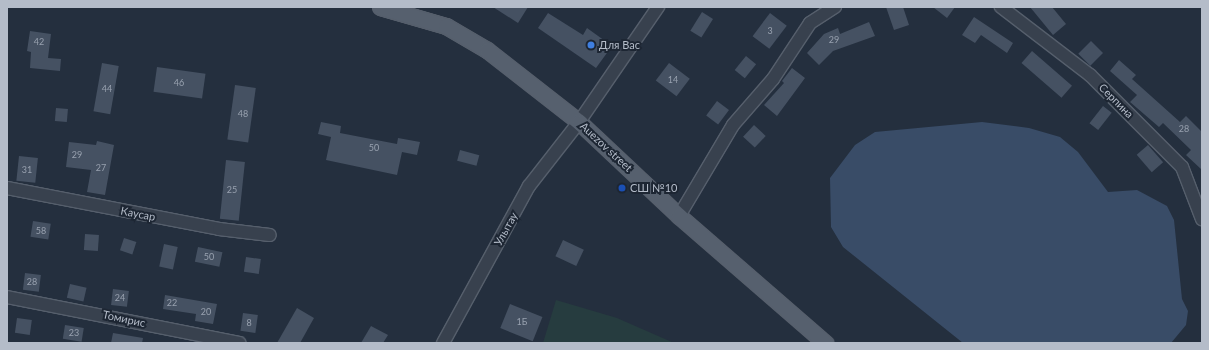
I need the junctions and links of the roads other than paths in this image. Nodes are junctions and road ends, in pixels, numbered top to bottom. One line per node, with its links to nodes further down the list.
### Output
1 (380, 7): 5 (main road, Auezov street)
2 (658, 7): 5 (street, Улытау)
3 (835, 7): 7 (street)
4 (1001, 7): 8 (street, Серпина)
5 (579, 122): 7 (main road, Auezov street); 12 (street, Улытау)
6 (7, 188): 9 (street, Каусар)
7 (679, 216): 13 (main road, Auezov street)
8 (1202, 219)
9 (270, 235)
10 (7, 297): 11 (street, Томирис)
11 (240, 343)
12 (443, 343)
13 (825, 343)

